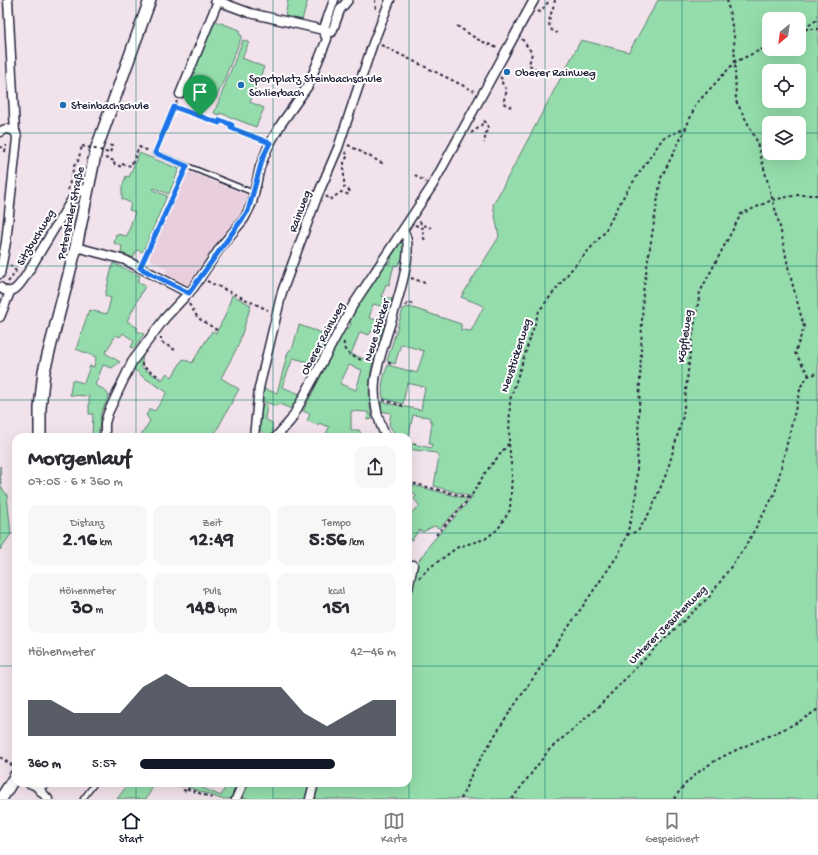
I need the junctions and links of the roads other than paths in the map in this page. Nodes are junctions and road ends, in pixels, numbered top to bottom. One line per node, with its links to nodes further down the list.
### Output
1 (8, 0): 11 (street, Sitzbuchweg)
2 (150, 0): 13 (main road, Peterstaler Straße)
3 (334, 0): 8 (street)
4 (348, 0): 8 (street)
5 (390, 0): 24 (street, Rainweg)
6 (534, 0): 15 (street, Oberer Rainweg)
7 (217, 1): 8 (street); 9 (street)
8 (323, 31): 14 (street)
9 (178, 98)
10 (0, 132): 11 (street)
11 (15, 132): 17 (street, Sitzbuchweg)
12 (155, 153): 14 (lane)
13 (88, 188): 16 (main road, Peterstaler Straße); 19 (street, Sitzbuchweg)
14 (254, 193): 20 (street)
15 (404, 231): 25 (street, Oberer Rainweg); 26 (street, Neue Stücker)
16 (76, 248): 20 (street); 22 (main road, Peterstaler Straße)
17 (0, 274)
18 (0, 287): 19 (street)
19 (10, 292): 21 (street)
20 (186, 296): 23 (street)
21 (0, 317)
22 (40, 433)
23 (105, 433)
24 (254, 433)
25 (280, 433)
26 (384, 433)
27 (413, 565): 28 (street)
28 (412, 570)
29 (12, 781): 34 (main road)
30 (34, 787): 35 (street)
31 (92, 787): 36 (lane)
32 (241, 787): 37 (street)
33 (313, 787): 38 (street)
34 (1, 799)
35 (48, 799)
36 (83, 799)
37 (236, 799)
38 (310, 799)

